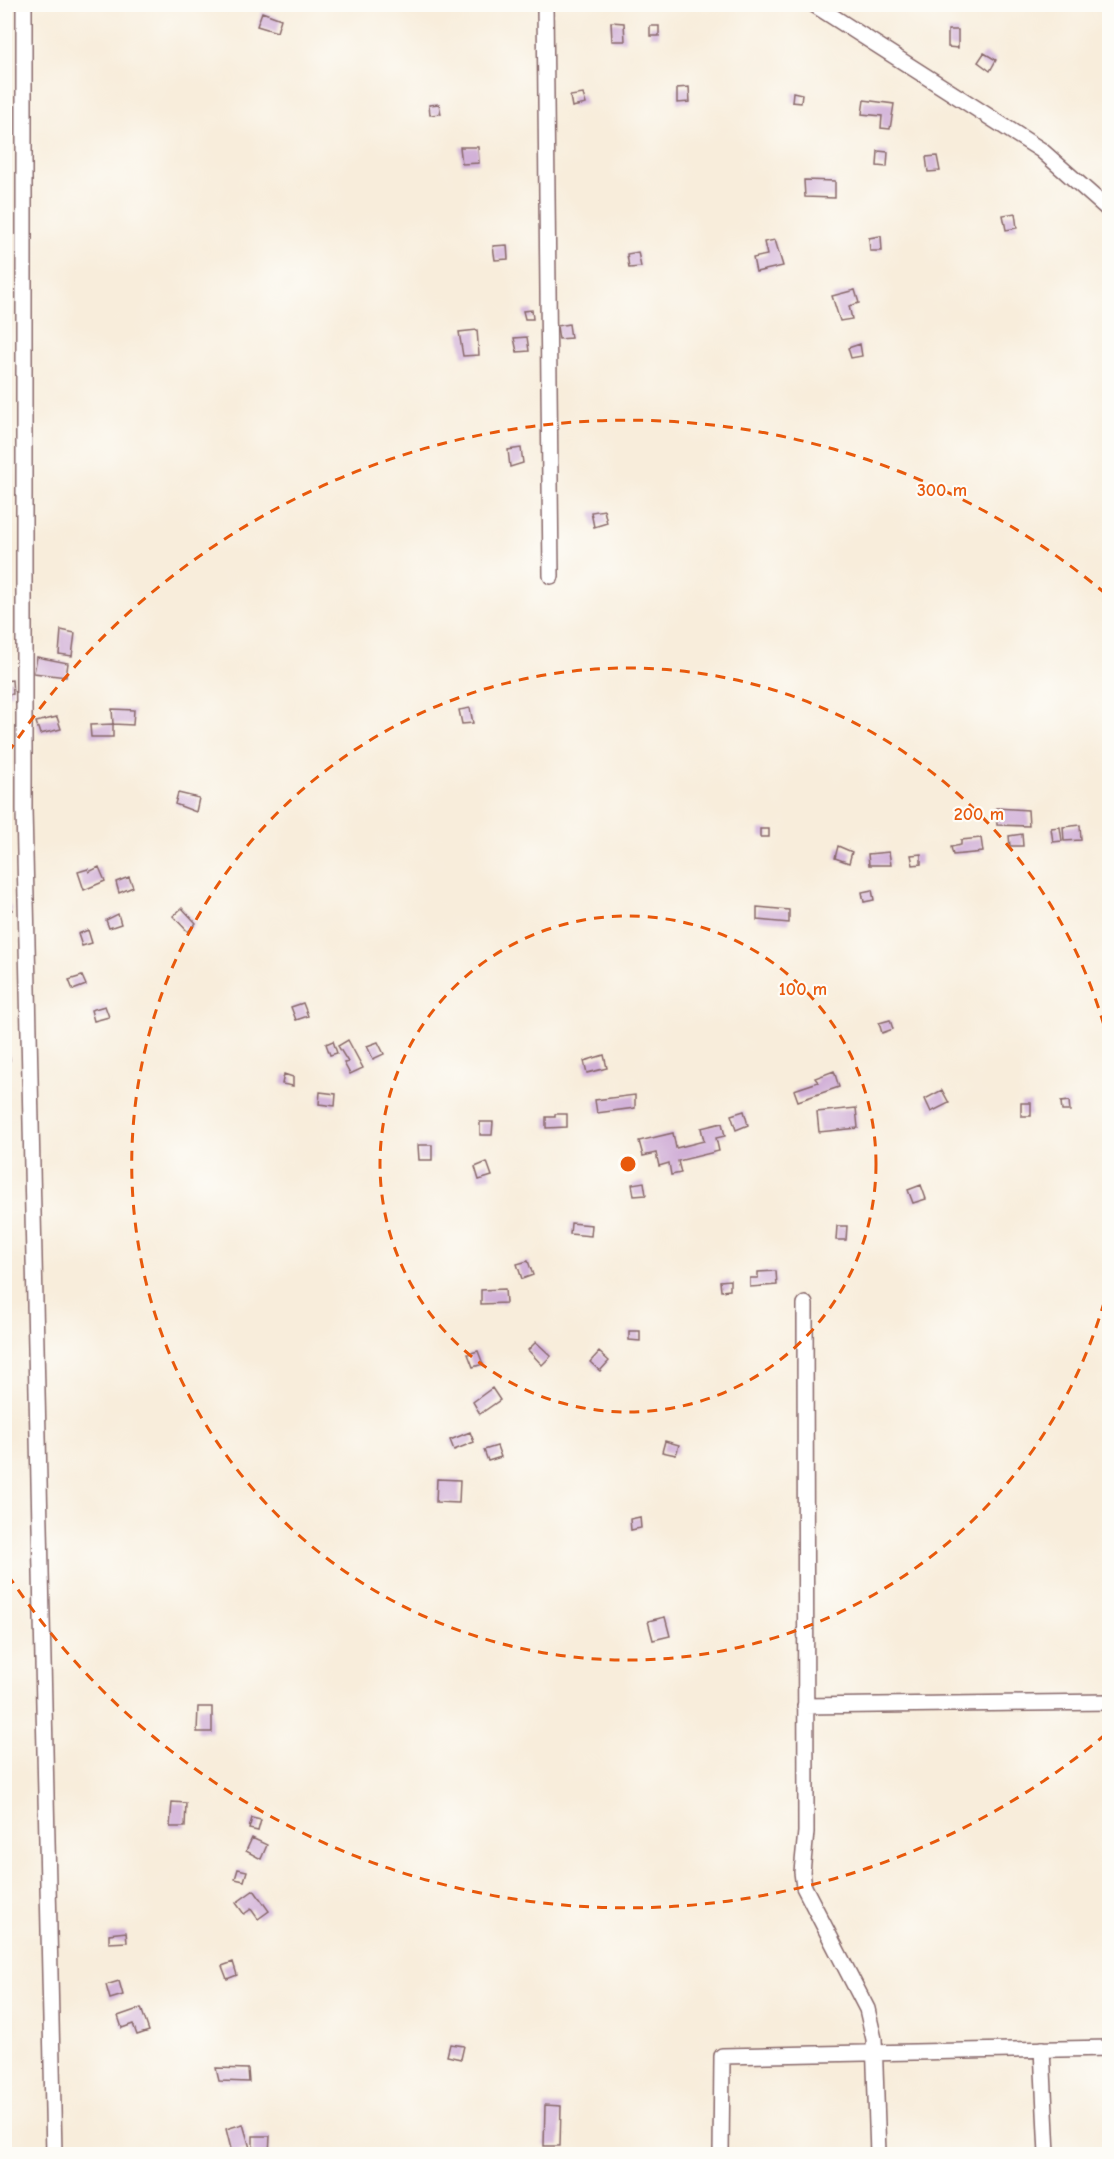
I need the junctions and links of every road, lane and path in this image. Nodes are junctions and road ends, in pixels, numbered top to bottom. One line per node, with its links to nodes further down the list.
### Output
1 (24, 4): 12 (street)
2 (545, 4): 5 (street)
3 (813, 4): 4 (street)
4 (1110, 211)
5 (551, 576)
6 (805, 1304): 8 (street)
7 (1110, 1702): 8 (street)
8 (805, 1707): 11 (street)
9 (1110, 2048): 10 (street)
10 (1042, 2049): 11 (street); 15 (street)
11 (874, 2053): 13 (street); 14 (street)
12 (54, 2154)
13 (721, 2154)
14 (878, 2154)
15 (1047, 2154)

